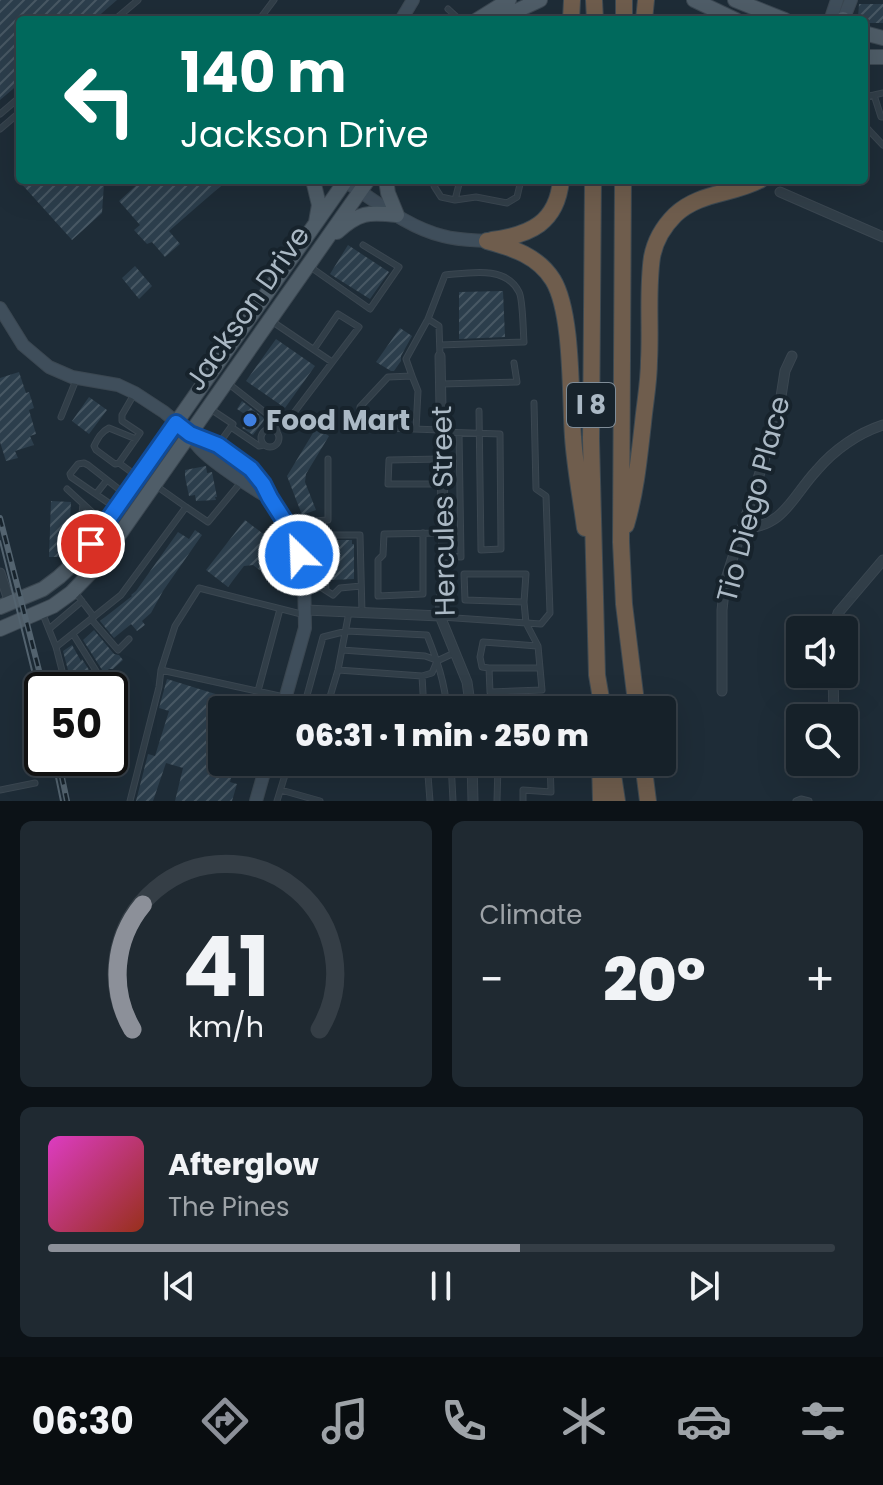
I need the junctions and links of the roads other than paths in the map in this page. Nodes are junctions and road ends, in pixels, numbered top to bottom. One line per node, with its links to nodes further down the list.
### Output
1 (138, 0): 7 (lane)
2 (509, 0): 9 (main road); 10 (main road)
3 (540, 0): 11 (main road)
4 (694, 0): 12 (main road)
5 (735, 0): 13 (main road)
6 (448, 9): 8 (lane)
7 (119, 16)
8 (456, 16)
9 (483, 16)
10 (491, 16)
11 (508, 16)
12 (728, 16)
13 (775, 16)
14 (883, 93): 15 (lane)
15 (874, 95): 16 (lane); 20 (lane)
16 (868, 96)
17 (16, 100): 18 (lane)
18 (0, 114)
19 (16, 115): 21 (lane)
20 (883, 117)
21 (0, 129)
22 (868, 129): 23 (lane)
23 (883, 145)
24 (314, 184): 38 (main road)
25 (342, 184): 38 (main road, Jackson Drive)
26 (387, 184): 37 (main road)
27 (434, 184): 36 (lane)
28 (459, 184): 36 (lane)
29 (520, 184): 36 (lane)
30 (560, 184): 40 (highway)
31 (593, 184): 115 (highway, I 8)
32 (623, 184): 95 (highway, I 8)
33 (752, 184): 95 (highway)
34 (364, 186): 37 (main road); 42 (main road, Jackson Drive)
35 (780, 192): 39 (street)
36 (455, 200)
37 (397, 215): 40 (main road); 42 (main road)
38 (315, 225): 43 (main road, Jackson Drive)
39 (883, 237)
40 (487, 241): 115 (highway)
41 (363, 245): 44 (lane)
42 (322, 246): 44 (main road, Jackson Drive)
43 (289, 262): 47 (main road); 63 (main road, Jackson Drive)
44 (309, 265): 47 (main road, Jackson Drive)
45 (0, 308): 54 (main road)
46 (428, 319): 49 (lane); 49 (lane); 53 (lane)
47 (270, 320): 48 (lane); 55 (main road, Jackson Drive)
48 (314, 349): 51 (lane); 51 (lane)
49 (440, 350): 56 (street, Hercules Street)
50 (792, 356): 92 (street, Tio Diego Place)
51 (332, 362): 62 (lane)
52 (514, 363): 56 (lane)
53 (412, 376): 66 (lane); 66 (lane)
54 (77, 378): 57 (main road); 61 (lane)
55 (227, 382): 59 (main road, Jackson Drive); 62 (lane)
56 (441, 384): 67 (street, Hercules Street)
57 (135, 393): 63 (main road); 72 (lane)
58 (534, 403): 120 (lane)
59 (209, 408): 65 (lane); 71 (main road, Jackson Drive)
60 (479, 411): 70 (lane)
61 (61, 417)
62 (276, 421): 68 (lane)
63 (176, 423): 71 (main road); 78 (main road, Jackson Drive)
64 (883, 425): 92 (street)
65 (231, 427): 73 (lane); 74 (lane)
66 (416, 429): 67 (lane)
67 (442, 431): 69 (lane); 75 (street, Hercules Street)
68 (277, 432): 74 (lane); 74 (lane)
69 (459, 433): 70 (lane); 98 (lane)
70 (480, 433): 70 (lane)
71 (190, 434): 73 (main road); 80 (main road); 82 (main road, Jackson Drive)
72 (136, 439): 77 (lane); 77 (lane)
73 (218, 445): 86 (main road)
74 (265, 445)
75 (442, 458): 81 (street, Hercules Street); 81 (lane)
76 (328, 459): 90 (lane)
77 (119, 463): 78 (lane)
78 (139, 478): 85 (main road, Jackson Drive)
79 (107, 480): 84 (lane); 84 (lane); 85 (lane)
80 (243, 480): 86 (main road); 88 (lane)
81 (443, 484): 94 (street, Hercules Street)
82 (155, 485): 88 (lane); 104 (main road, Jackson Drive)
83 (67, 489): 87 (lane)
84 (96, 494): 89 (lane)
85 (126, 495): 89 (main road, Jackson Drive)
86 (270, 498): 90 (main road)
87 (83, 503): 91 (lane); 96 (lane)
88 (186, 507): 119 (lane)
89 (116, 508): 91 (main road, Jackson Drive)
90 (286, 523): 113 (main road)
91 (105, 524): 96 (main road, Jackson Drive)
92 (742, 529): 139 (street, Tio Diego Place)
93 (423, 533): 94 (lane); 106 (lane); 106 (lane)
94 (444, 533): 98 (street, Hercules Street)
95 (621, 542): 148 (highway, I 8)
96 (91, 544): 108 (main road, Jackson Drive)
97 (321, 548): 102 (lane); 103 (lane); 103 (lane)
98 (444, 556): 117 (street, Hercules Street)
99 (883, 560): 100 (street)
100 (879, 569): 118 (street)
101 (0, 573): 108 (street)
102 (361, 586): 105 (lane); 114 (lane)
103 (326, 590): 105 (lane)
104 (78, 595): 110 (main road, Jackson Drive); 119 (lane); 122 (lane)
105 (333, 595): 111 (lane)
106 (378, 596): 116 (lane)
107 (524, 602): 107 (lane); 120 (lane)
108 (5, 605)
109 (280, 609): 113 (lane); 133 (lane); 138 (lane)
110 (42, 611): 121 (main road, Jackson Drive); 122 (lane)
111 (334, 612): 112 (street); 113 (street)
112 (349, 612): 114 (street); 123 (lane)
113 (306, 613): 141 (main road)
114 (362, 613): 116 (street)
115 (596, 613): 147 (highway, I 8)
116 (377, 614): 117 (street)
117 (440, 616): 120 (lane); 129 (street, Hercules Street)
118 (837, 616)
119 (92, 618): 124 (lane); 125 (lane)
120 (526, 623): 126 (lane)
121 (0, 629)
122 (49, 629): 127 (lane)
123 (347, 631): 128 (lane); 130 (lane); 142 (lane)
124 (73, 634): 127 (lane); 136 (lane)
125 (129, 639)
126 (538, 646): 131 (lane); 132 (lane)
127 (56, 647): 135 (lane)
128 (342, 650): 130 (lane); 134 (lane)
129 (454, 653): 130 (lane); 146 (street, Hercules Street)
130 (437, 661): 137 (lane); 145 (lane)
131 (489, 668): 132 (lane); 132 (lane)
132 (540, 668)
133 (161, 670): 138 (lane); 162 (lane)
134 (338, 670): 137 (lane); 143 (lane)
135 (62, 672)
136 (96, 672)
137 (422, 676): 144 (lane)
138 (258, 691): 140 (lane)
139 (722, 691)
140 (269, 696)
141 (286, 696)
142 (307, 696)
143 (330, 696)
144 (423, 696)
145 (446, 696)
146 (469, 696)
147 (599, 696)
148 (635, 696)
149 (263, 776): 163 (main road)
150 (285, 776): 161 (lane)
151 (428, 776): 166 (lane)
152 (452, 776): 167 (lane)
153 (472, 776): 168 (street)
154 (498, 776): 169 (lane)
155 (550, 776): 170 (lane)
156 (600, 776): 171 (highway)
157 (613, 776): 172 (highway)
158 (645, 776): 173 (highway)
159 (35, 783): 160 (lane)
160 (0, 790)
161 (281, 790): 164 (lane); 165 (lane)
162 (130, 801)
163 (256, 801)
164 (277, 801)
165 (320, 801)
166 (430, 801)
167 (453, 801)
168 (473, 801)
169 (497, 801)
170 (523, 801)
171 (601, 801)
172 (617, 801)
173 (648, 801)
174 (796, 801): 175 (lane)
175 (809, 801)

